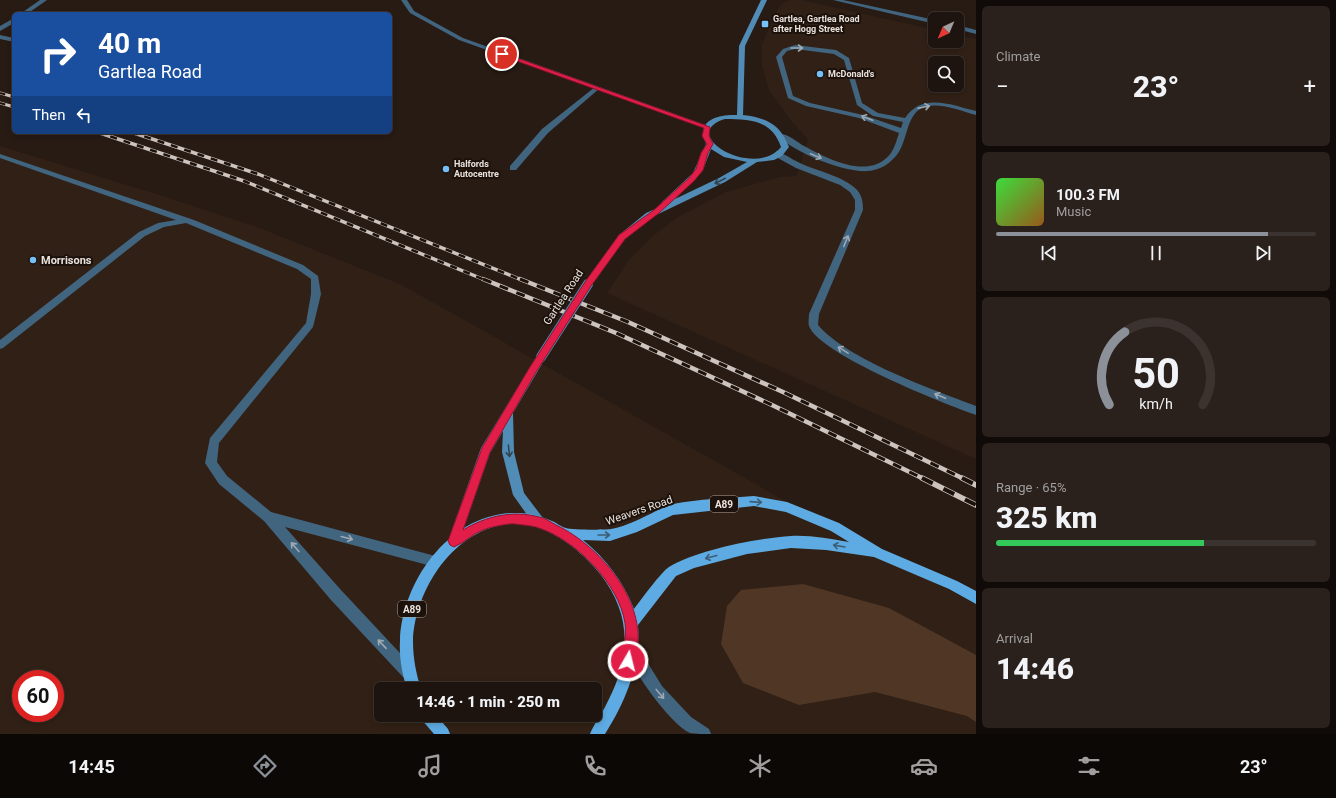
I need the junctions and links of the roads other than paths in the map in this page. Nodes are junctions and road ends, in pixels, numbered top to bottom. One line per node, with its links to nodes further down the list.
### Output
1 (44, 0): 5 (street)
2 (404, 0): 13 (street)
3 (764, 0): 15 (street)
4 (836, 0): 6 (street)
5 (26, 12)
6 (928, 20)
7 (12, 21): 8 (street)
8 (0, 29)
9 (964, 29): 10 (street)
10 (976, 32)
11 (0, 37): 12 (street)
12 (12, 40)
13 (597, 88): 17 (street); 24 (street)
14 (976, 113): 16 (street, one-way to 14)
15 (740, 117): 17 (street); 19 (street)
16 (908, 120): 18 (street); 18 (street, one-way to 16)
17 (707, 127): 20 (street)
18 (904, 132): 19 (street, one-way to 18)
19 (782, 136): 21 (street)
20 (710, 144): 23 (street, Gartlea Road); 25 (street, Gartlea Road)
21 (779, 155): 23 (street, Gartlea Road); 29 (street, one-way to 21)
22 (0, 156): 26 (street)
23 (754, 161): 25 (street, Gartlea Road, one-way to 25)
24 (513, 168)
25 (656, 212): 28 (street, Gartlea Road, bridge)
26 (191, 222): 27 (street); 30 (street)
27 (0, 345)
28 (508, 412): 31 (street, one-way to 31); 33 (street, Gartlea Road)
29 (976, 412)
30 (268, 517): 35 (street, one-way to 35); 39 (street, one-way to 30)
31 (539, 522): 32 (main road, A89); 33 (main road, A89)
32 (565, 534): 34 (main road, Weavers Road / A89, one-way to 34); 37 (main road, A89)
33 (454, 541): 35 (main road, A89)
34 (878, 553): 36 (main road, Weavers Road / A89); 37 (main road, Weavers Road / A89, one-way to 37)
35 (436, 561): 39 (main road, A89)
36 (976, 598)
37 (631, 624): 38 (main road, A89)
38 (631, 649): 43 (main road, A89); 44 (street, one-way to 44)
39 (408, 672): 40 (main road, A89)
40 (412, 682)
41 (432, 722): 42 (main road)
42 (440, 732)
43 (597, 734)
44 (704, 734)

